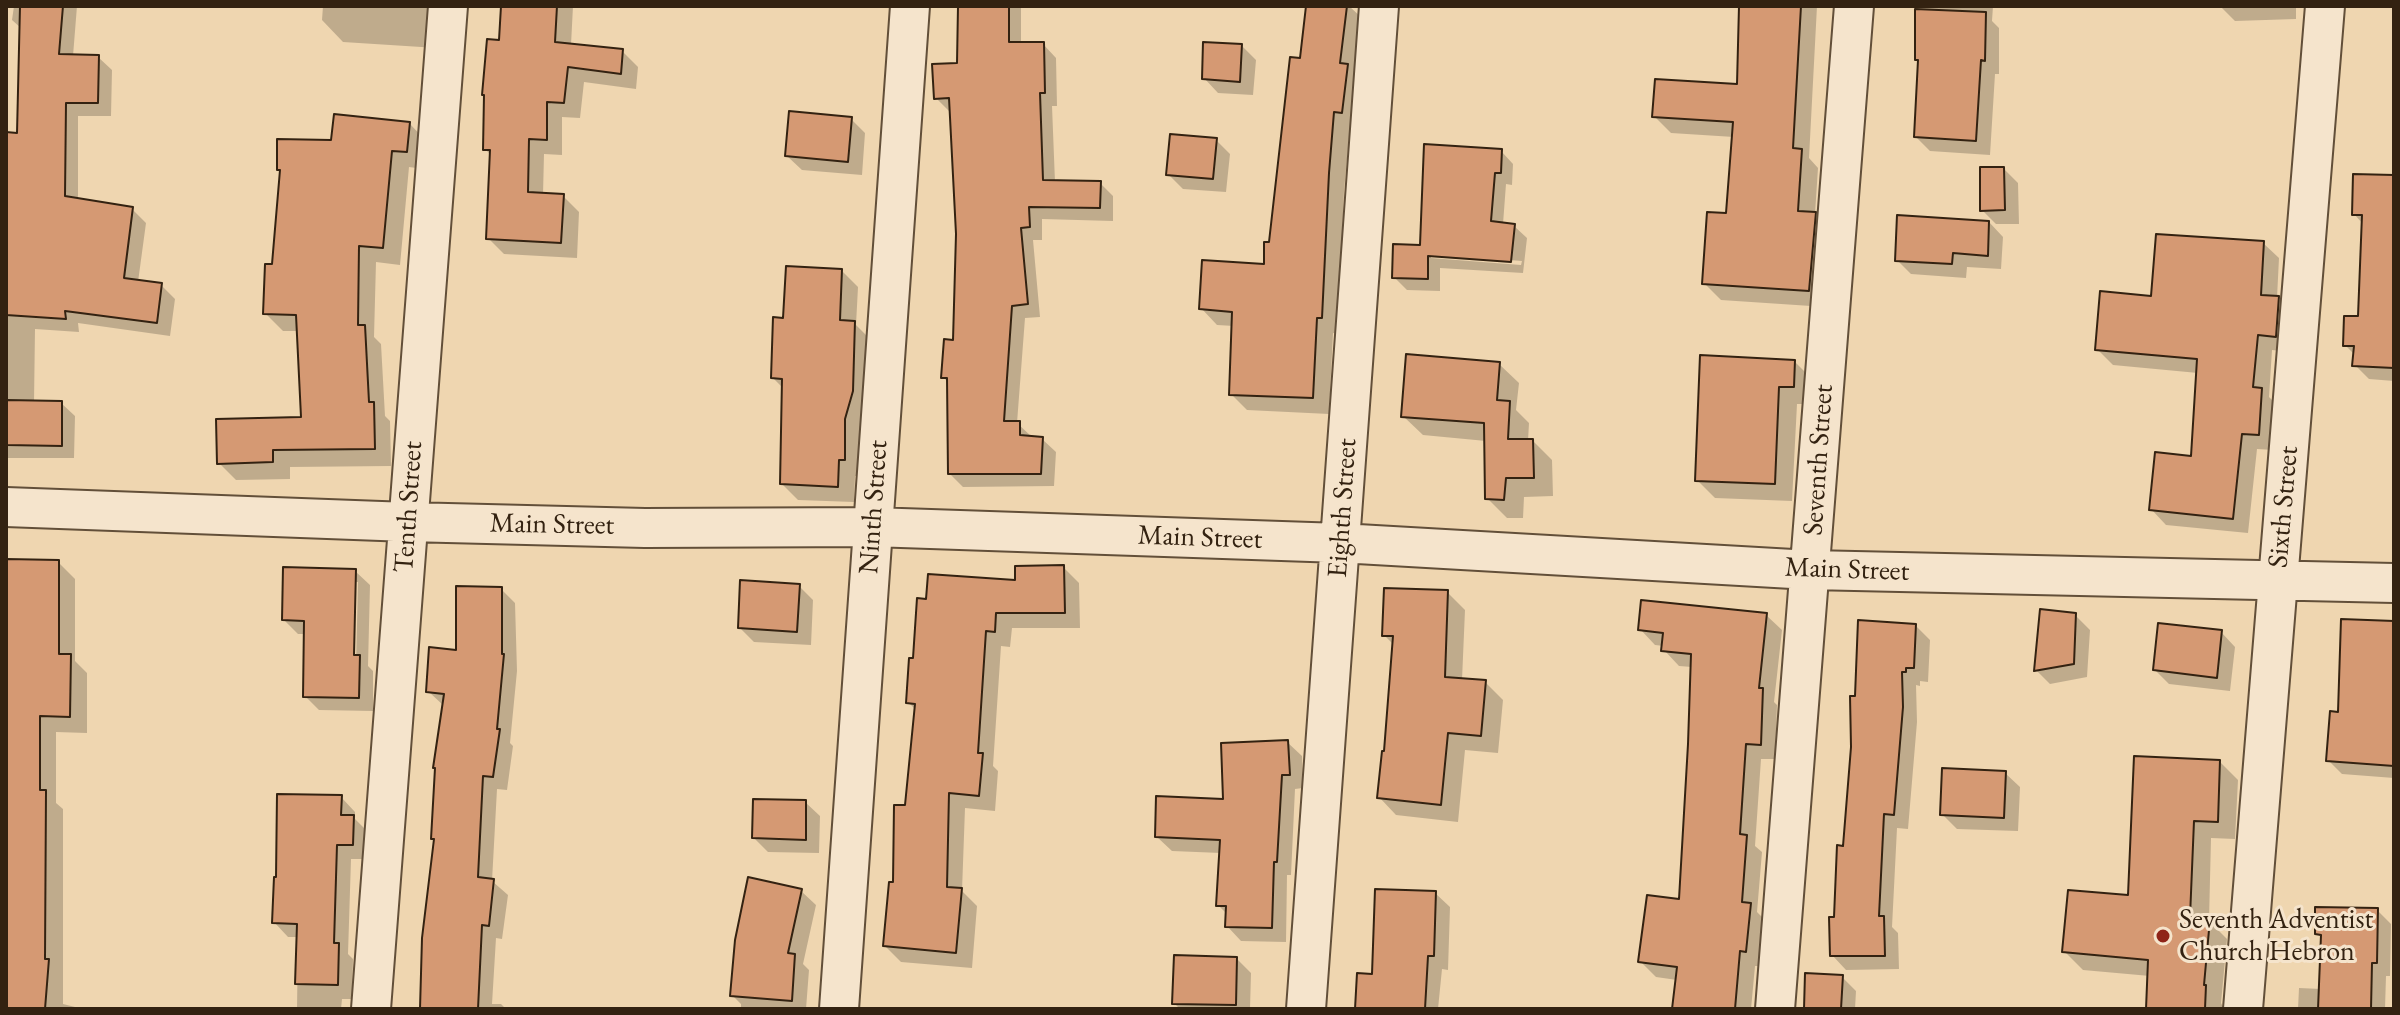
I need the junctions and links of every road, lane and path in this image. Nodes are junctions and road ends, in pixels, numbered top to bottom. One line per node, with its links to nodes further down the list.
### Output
1 (448, 6): 7 (street, Tenth Street)
2 (910, 6): 8 (street, Ninth Street)
3 (1379, 6): 9 (street, Eighth Street)
4 (1854, 6): 10 (street, Seventh Street)
5 (2325, 6): 11 (street, Sixth Street)
6 (6, 507): 7 (street, Main Street)
7 (408, 522): 8 (street, Main Street); 13 (street, Tenth Street)
8 (872, 527): 9 (street, Main Street); 14 (street, Ninth Street)
9 (1340, 543): 10 (street, Main Street); 15 (street, Eighth Street)
10 (1810, 570): 11 (street, Main Street); 16 (street, Seventh Street)
11 (2278, 581): 12 (street, Main Street); 17 (street, Sixth Street)
12 (2394, 583)
13 (371, 1009)
14 (839, 1009)
15 (1306, 1009)
16 (1775, 1009)
17 (2243, 1009)

